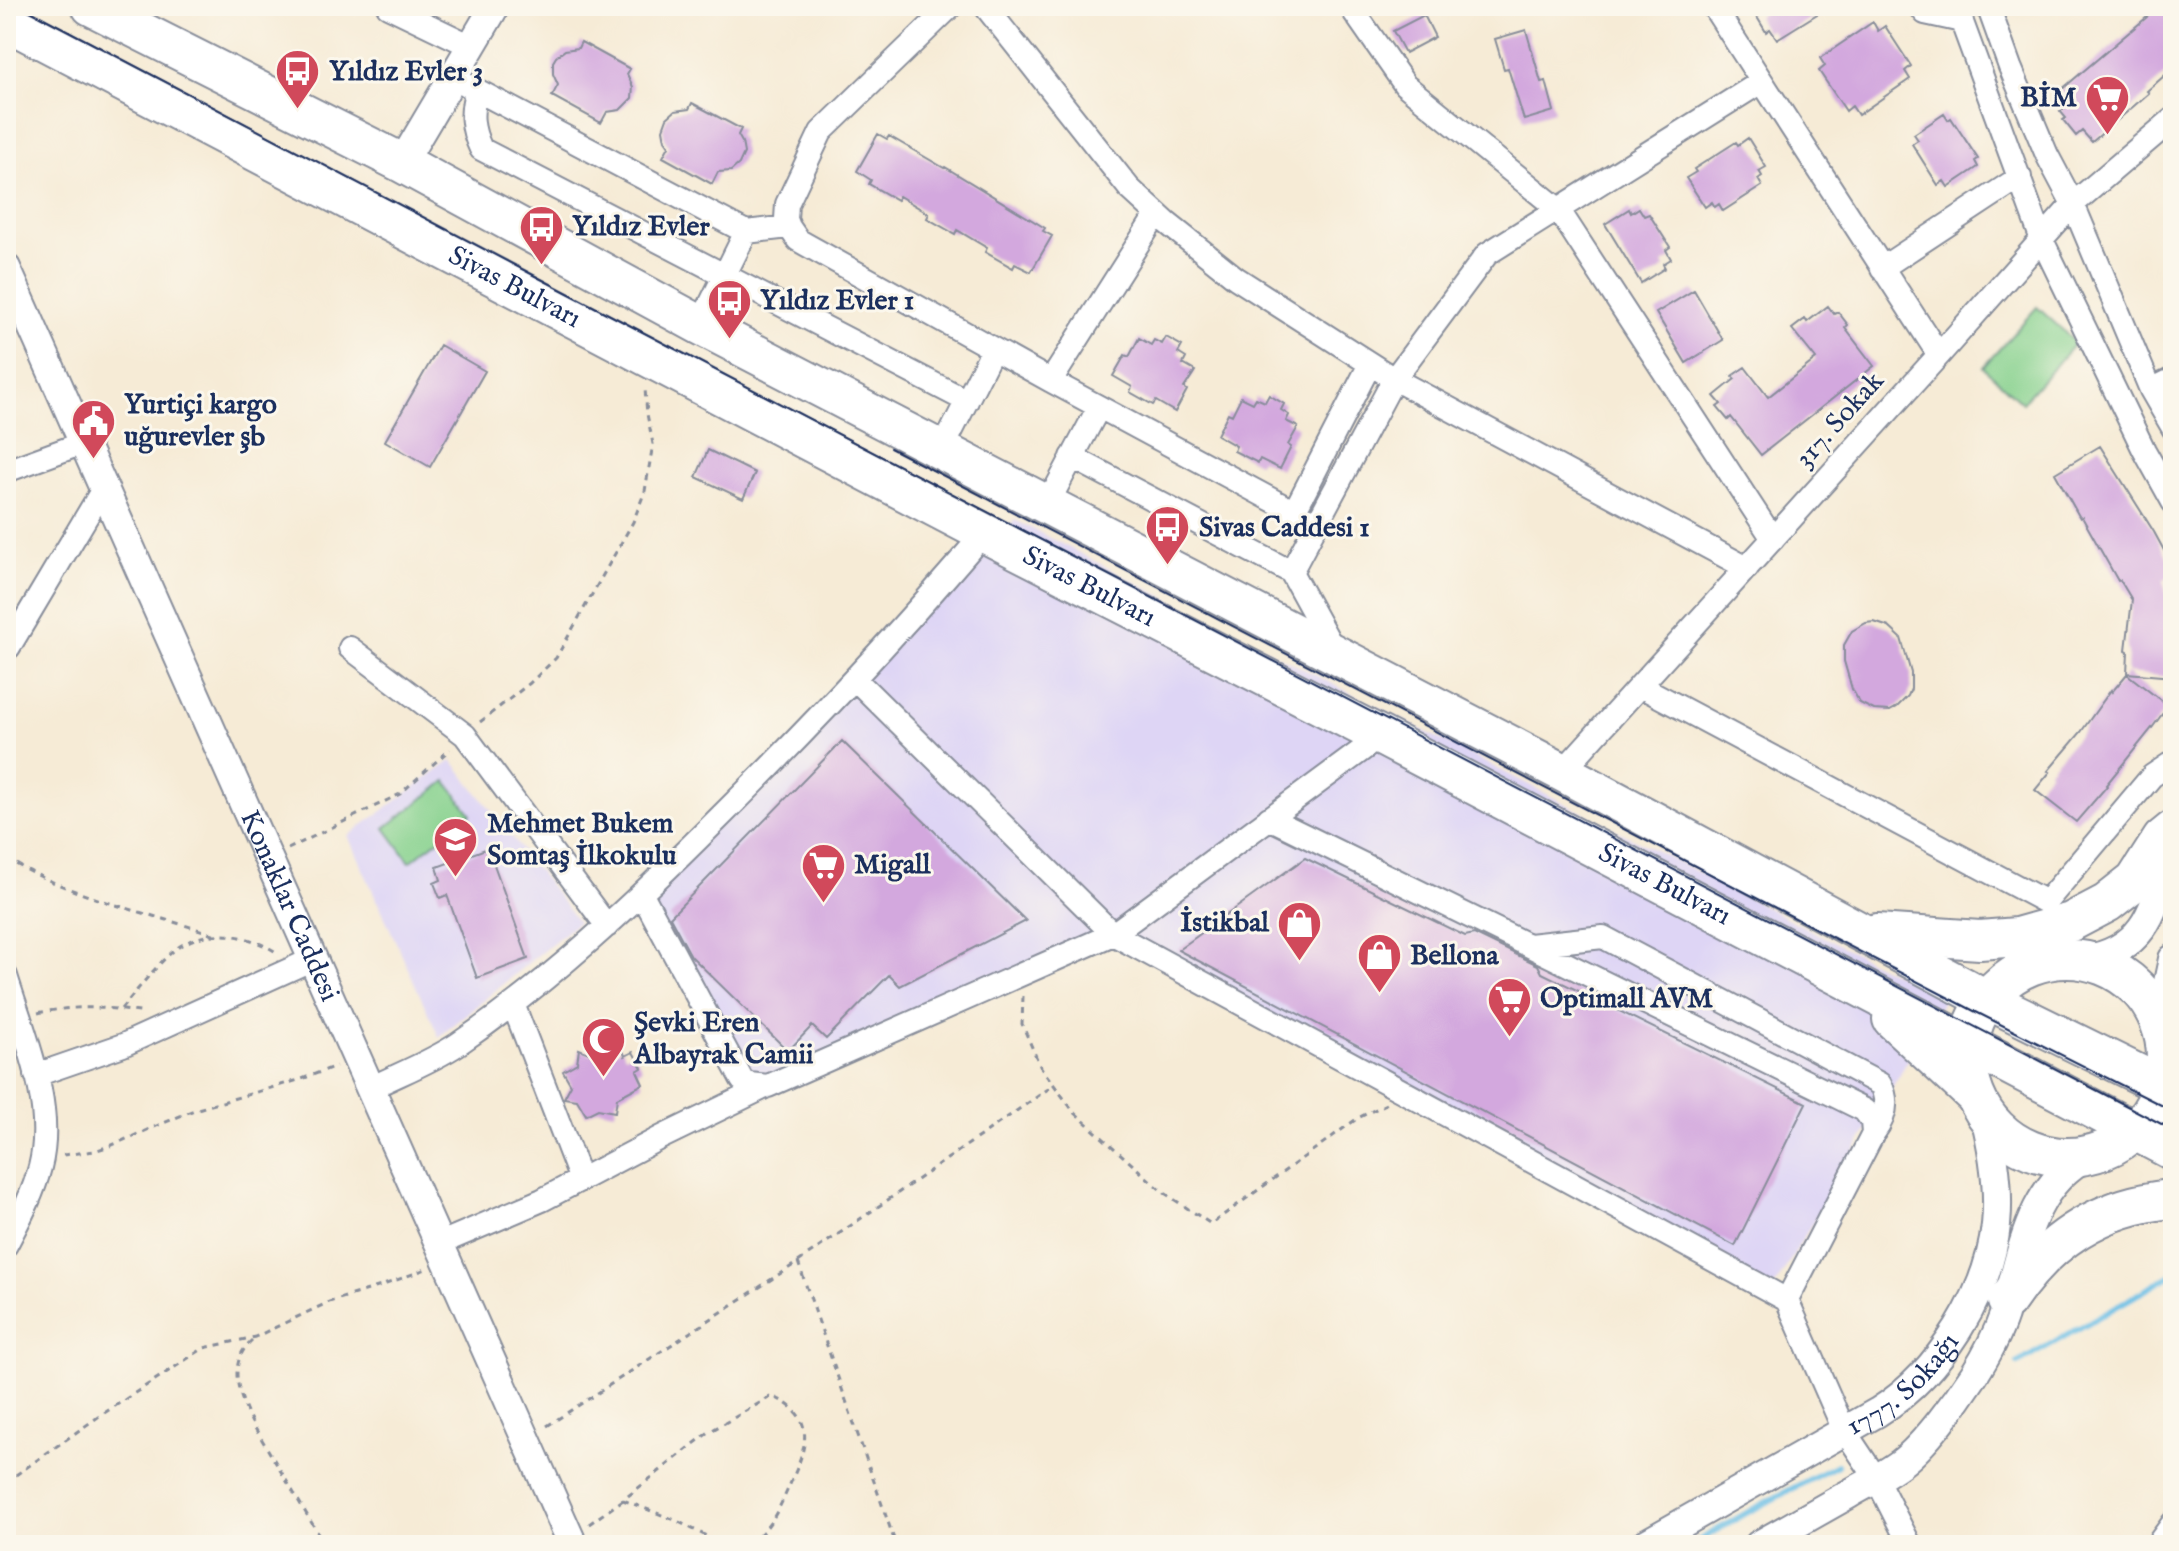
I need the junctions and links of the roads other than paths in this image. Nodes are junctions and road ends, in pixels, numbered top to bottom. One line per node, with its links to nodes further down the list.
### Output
1 (91, 6): 16 (highway, Sivas Bulvarı)
2 (388, 6): 12 (street)
3 (495, 6): 12 (street)
4 (951, 6): 21 (street)
5 (985, 6): 20 (street)
6 (1350, 6): 19 (street)
7 (1713, 6): 13 (street)
8 (1920, 6): 10 (street)
9 (1988, 6): 18 (street)
10 (1959, 14): 17 (street)
11 (6, 21): 47 (highway, Sivas Bulvarı)
12 (471, 46): 14 (street)
13 (1761, 82): 19 (street); 25 (street)
14 (465, 84): 16 (street); 22 (street); 26 (street)
15 (2173, 119): 18 (street, 317. Sokak)
16 (402, 163): 27 (highway, Sivas Bulvarı)
17 (2020, 177): 23 (street); 25 (street)
18 (2073, 204): 23 (street, 317. Sokak); 34 (street)
19 (1558, 209): 31 (street); 48 (street)
20 (1157, 214): 30 (street); 33 (street)
21 (789, 227): 22 (street); 28 (street)
22 (746, 232): 26 (street)
23 (2042, 240): 29 (street, 317. Sokak); 43 (street)
24 (6, 268): 38 (street, Konaklar Caddesi)
25 (1882, 268): 29 (street)
26 (725, 275): 27 (street); 35 (street)
27 (700, 325): 39 (highway, Sivas Bulvarı)
28 (993, 349): 33 (street); 35 (street)
29 (1939, 355): 48 (street, 317. Sokak)
30 (1370, 364): 31 (street); 45 (street)
31 (1394, 379): 46 (street); 49 (street)
32 (2173, 379): 34 (street)
33 (1051, 381): 36 (street)
34 (2151, 390): 37 (street)
35 (967, 401): 39 (street)
36 (1099, 407): 40 (street); 45 (street)
37 (2173, 428)
38 (83, 443): 41 (street); 42 (street, Konaklar Caddesi)
39 (942, 450): 44 (highway, Sivas Bulvarı)
40 (1072, 457): 44 (street); 50 (street)
41 (6, 471)
42 (103, 489): 51 (street); 69 (street, Konaklar Caddesi)
43 (2173, 502)
44 (1047, 505): 53 (highway, Sivas Bulvarı)
45 (1294, 512): 46 (street)
46 (1317, 524): 50 (street)
47 (984, 533): 54 (street); 56 (highway, Sivas Bulvarı)
48 (1773, 539): 49 (street, 317. Sokak)
49 (1747, 568): 55 (street, 317. Sokak)
50 (1291, 572): 53 (street)
51 (9, 647)
52 (350, 648): 63 (street)
53 (1336, 654): 58 (highway, Sivas Bulvarı)
54 (855, 679): 62 (street); 65 (street)
55 (1640, 686): 57 (street); 58 (street, 317. Sokak)
56 (1381, 736): 59 (street); 71 (highway, Sivas Bulvarı)
57 (2173, 762)
58 (1562, 772): 64 (highway, Sivas Bulvarı)
59 (1269, 818): 65 (street); 66 (street)
60 (2173, 830): 64 (highway)
61 (2173, 843): 68 (street)
62 (642, 894): 63 (street); 77 (street)
63 (607, 926): 73 (street)
64 (1860, 931): 72 (highway, Sivas Bulvarı)
65 (1113, 934): 77 (street); 89 (street)
66 (1528, 945): 82 (street); 82 (street)
67 (2173, 959): 74 (street)
68 (2084, 960): 72 (highway); 74 (highway)
69 (303, 963): 76 (street); 78 (street, Konaklar Caddesi)
70 (6, 976): 76 (street)
71 (1854, 984): 75 (highway, Sivas Bulvarı); 80 (highway)
72 (1986, 999): 75 (highway); 79 (highway, Sivas Bulvarı)
73 (513, 1004): 78 (street); 85 (street)
74 (2163, 1034): 79 (highway)
75 (1969, 1044): 80 (highway); 81 (highway, Sivas Bulvarı)
76 (36, 1075): 87 (street)
77 (768, 1086): 85 (street)
78 (371, 1088): 88 (street, Konaklar Caddesi)
79 (2167, 1088): 81 (highway)
80 (1980, 1104): 84 (highway); 91 (street, 1777. Sokağı)
81 (2134, 1131): 83 (highway, Sivas Bulvarı); 84 (highway)
82 (1873, 1134): 89 (street)
83 (2173, 1151)
84 (2089, 1155): 90 (street, 1777. Sokağı)
85 (581, 1180): 88 (street)
86 (2173, 1199): 90 (highway)
87 (6, 1245)
88 (444, 1251): 94 (street, Konaklar Caddesi)
89 (1787, 1300): 91 (street)
90 (2007, 1301): 92 (street, 1777. Sokağı)
91 (1844, 1430): 92 (street); 95 (street, 1777. Sokağı)
92 (1876, 1478): 96 (street, 1777. Sokağı); 97 (street)
93 (2173, 1523): 98 (street)
94 (572, 1541)
95 (1644, 1545)
96 (1759, 1545)
97 (1910, 1545)
98 (2157, 1545)

